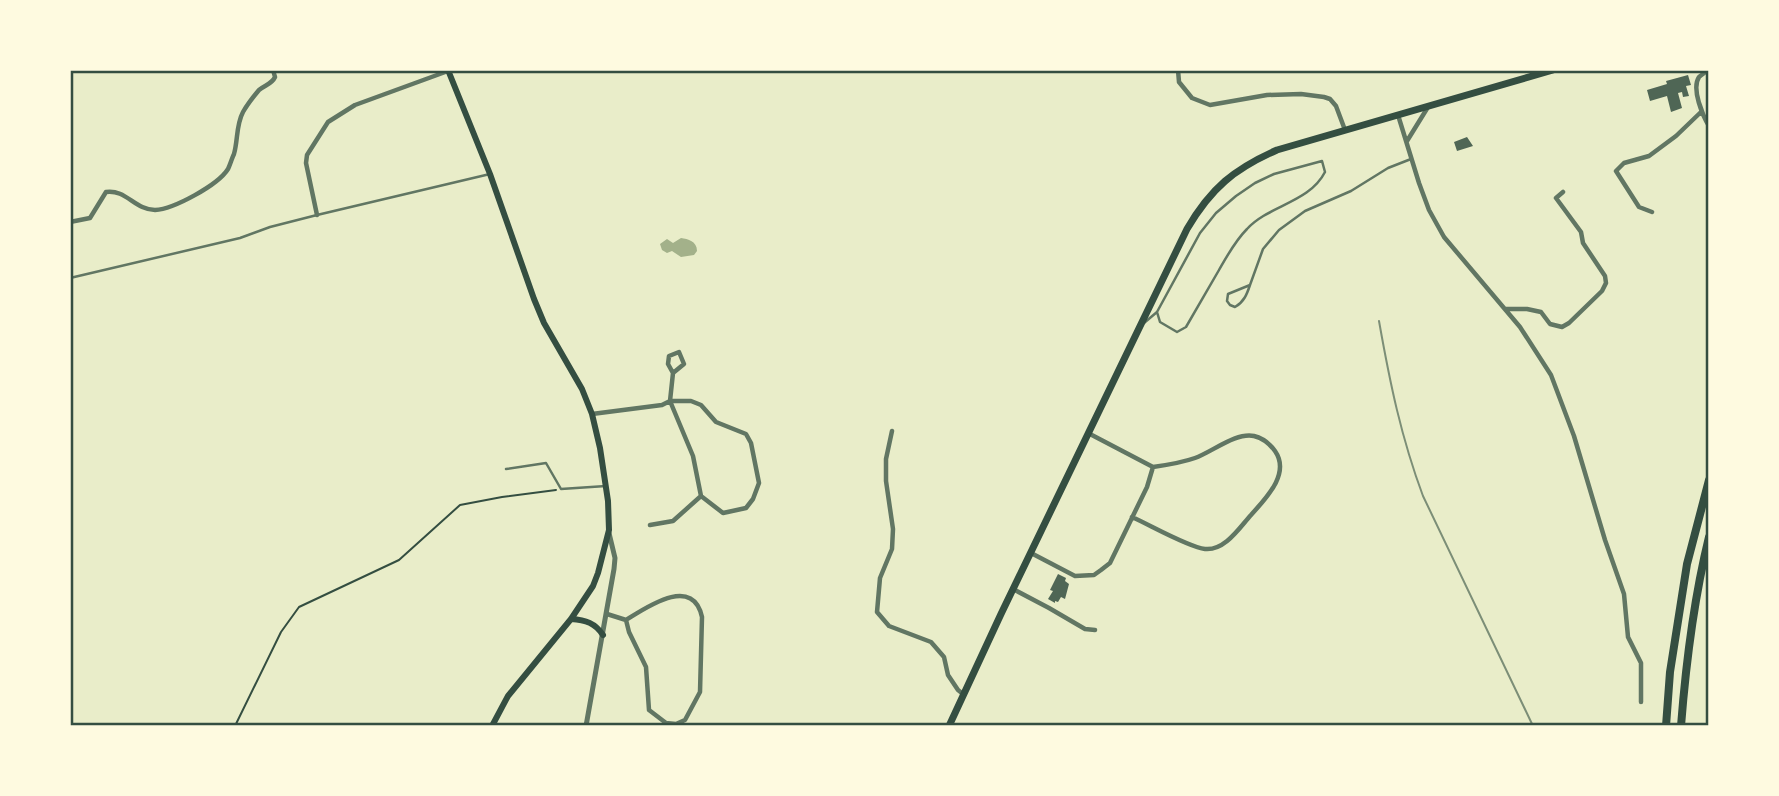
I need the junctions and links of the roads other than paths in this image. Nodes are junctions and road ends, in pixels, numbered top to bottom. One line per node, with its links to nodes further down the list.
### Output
1 (273, 70): 17 (street)
2 (1178, 70): 10 (street)
3 (1553, 70): 6 (main road)
4 (1708, 70): 7 (street)
5 (448, 71): 13 (main road); 16 (street)
6 (1428, 106): 8 (main road); 11 (street)
7 (1701, 112): 9 (street); 15 (street)
8 (1398, 114): 10 (main road); 11 (street)
9 (1709, 126)
10 (1345, 130): 22 (main road)
11 (1406, 142): 12 (street)
12 (1411, 159): 19 (lane); 20 (street)
13 (490, 174): 16 (lane); 25 (main road)
14 (1563, 192): 20 (street)
15 (1652, 212)
16 (317, 215): 18 (lane)
17 (70, 222)
18 (70, 278)
19 (1251, 285): 19 (lane)
20 (1505, 309): 45 (street)
21 (1157, 312): 21 (lane); 22 (lane)
22 (1139, 327): 27 (main road)
23 (673, 373): 24 (street)
24 (670, 401): 25 (street); 32 (street); 32 (street)
25 (592, 414): 31 (main road)
26 (892, 431): 44 (street)
27 (1088, 433): 28 (street); 37 (main road)
28 (1153, 467): 33 (street); 33 (street)
29 (506, 469): 31 (lane)
30 (1709, 480): 49 (highway)
31 (607, 485): 35 (main road)
32 (701, 496): 34 (street)
33 (1132, 517): 37 (street)
34 (650, 525)
35 (608, 530): 39 (street); 40 (main road)
36 (1709, 537): 50 (highway)
37 (1031, 553): 38 (main road)
38 (1013, 589): 42 (street); 44 (main road)
39 (607, 614): 41 (street); 43 (street)
40 (571, 619): 43 (main road); 46 (main road)
41 (626, 620): 41 (street)
42 (1095, 630)
43 (603, 635): 47 (street)
44 (963, 694): 48 (main road)
45 (1641, 702)
46 (492, 726)
47 (586, 726)
48 (949, 726)
49 (1666, 726)
50 (1681, 726)

